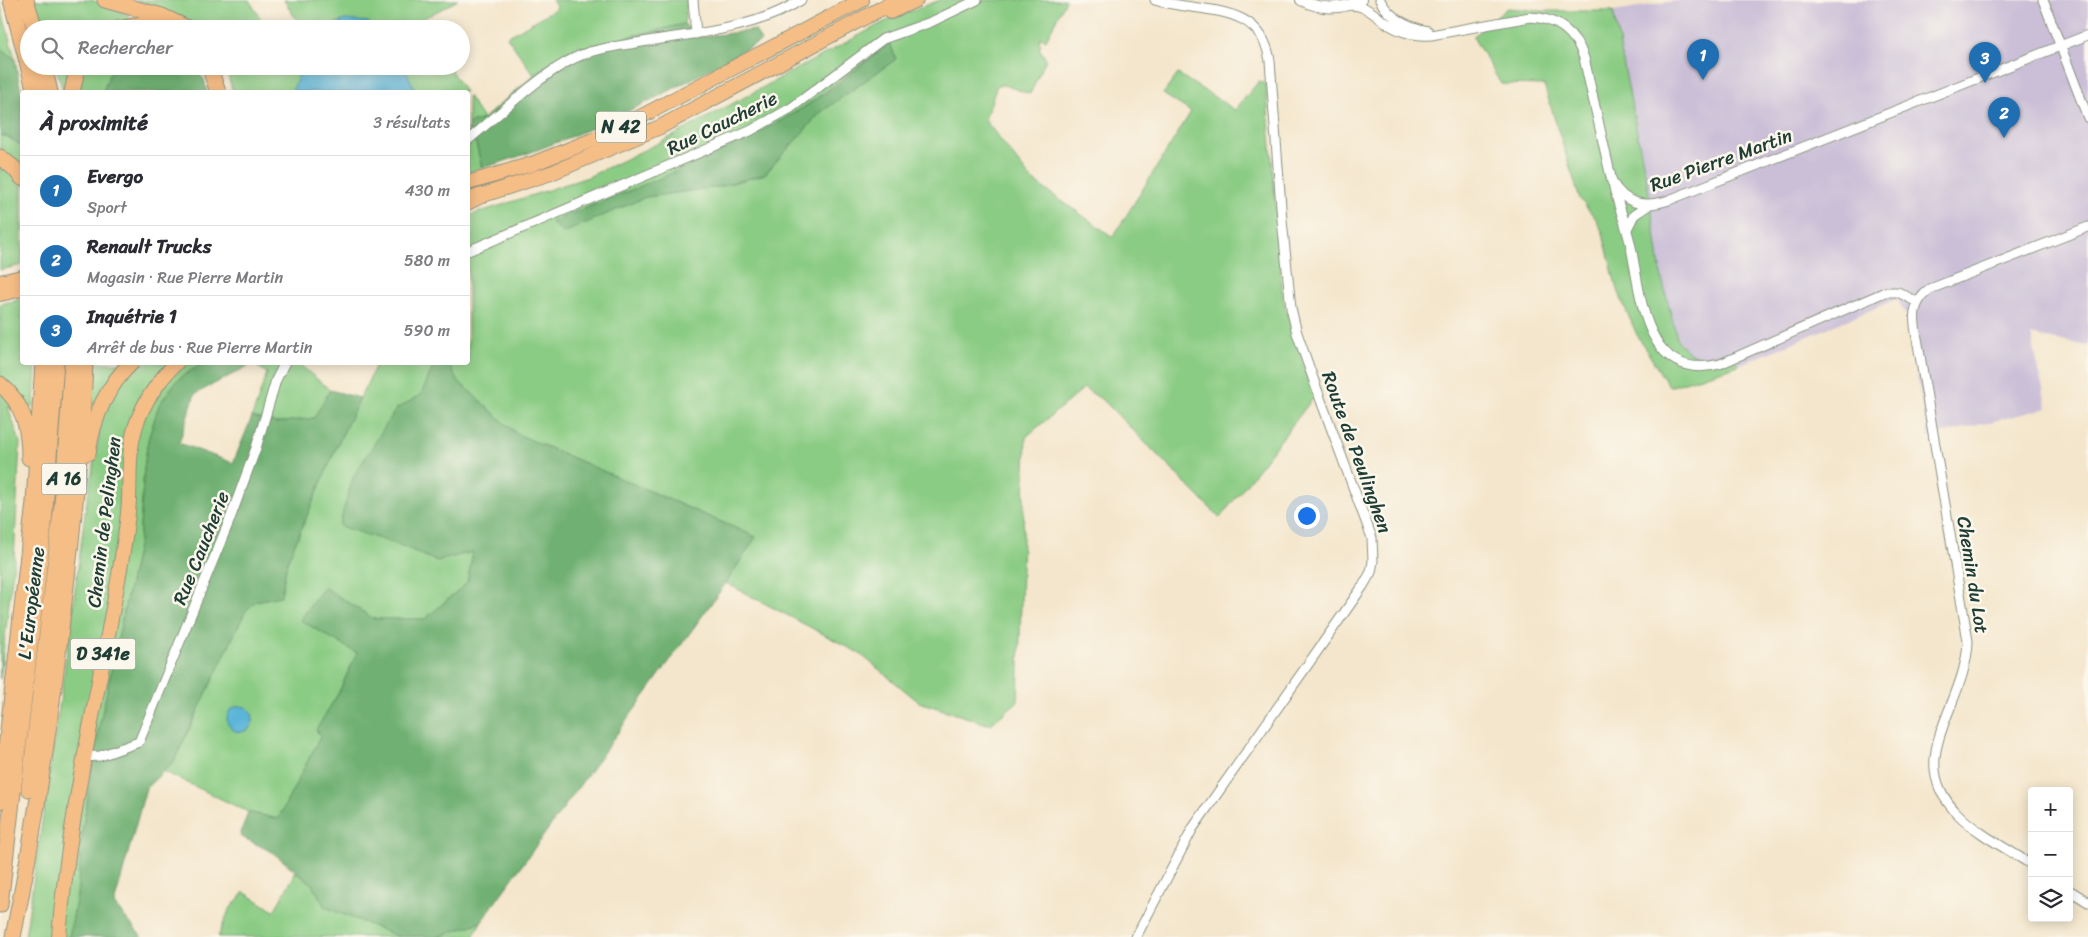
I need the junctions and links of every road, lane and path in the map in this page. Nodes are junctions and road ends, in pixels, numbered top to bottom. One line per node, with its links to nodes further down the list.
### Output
1 (11, 0): 22 (highway)
2 (26, 0): 17 (highway)
3 (105, 0): 18 (highway)
4 (693, 0): 20 (street)
5 (801, 0): 20 (street)
6 (849, 0): 24 (main road)
7 (862, 0): 24 (main road, N 42)
8 (897, 0): 25 (main road, N 42)
9 (916, 0): 25 (main road)
10 (977, 0): 46 (street, Rue Caucherie)
11 (1155, 0): 70 (street, Route de Peulinghen)
12 (1301, 0): 16 (street)
13 (1361, 0): 16 (street)
14 (1380, 0): 19 (street, Rue Pierre Martin)
15 (2042, 0): 23 (street)
16 (1349, 5): 19 (street, Rue Pierre Martin)
17 (32, 20)
18 (170, 20)
19 (1443, 33): 41 (street, Rue Pierre Martin)
20 (696, 34): 37 (street)
21 (2088, 35): 23 (street, Rue Pierre Martin)
22 (20, 36)
23 (2060, 46): 36 (street); 43 (street, Rue Pierre Martin)
24 (766, 51): 40 (main road, N 42)
25 (778, 64): 42 (main road, N 42)
26 (30, 75): 31 (highway)
27 (46, 75): 32 (highway)
28 (76, 75): 33 (highway)
29 (212, 75): 34 (highway)
30 (221, 75): 35 (highway)
31 (34, 90)
32 (50, 90)
33 (72, 90)
34 (217, 90)
35 (225, 90)
36 (2088, 118)
37 (470, 138)
38 (0, 157): 39 (highway)
39 (20, 176)
40 (470, 182)
41 (1612, 182): 43 (street, Rue Pierre Martin); 45 (street)
42 (472, 199)
43 (1652, 204): 45 (street)
44 (2088, 227): 51 (street)
45 (1627, 229): 51 (street)
46 (470, 250)
47 (20, 277): 48 (main road)
48 (0, 282)
49 (20, 289): 50 (main road)
50 (0, 294)
51 (1917, 302): 64 (street, Chemin du Lot)
52 (43, 365): 60 (highway)
53 (56, 365): 67 (highway, L'Européenne / A 16)
54 (72, 365): 68 (highway, L'Européenne / A 16)
55 (85, 365): 61 (highway)
56 (129, 365): 61 (highway)
57 (174, 365): 62 (main road, Chemin de Pelinghen / D 341e)
58 (284, 365): 62 (street, Rue Caucherie)
59 (0, 384): 60 (highway)
60 (28, 553): 63 (highway)
61 (67, 580): 68 (highway)
62 (83, 757): 69 (main road, Chemin de Pelinghen / D 341e)
63 (0, 801)
64 (2028, 862)
65 (2073, 893): 66 (street)
66 (2088, 902)
67 (0, 906)
68 (12, 937)
69 (59, 937)
70 (1136, 937)

